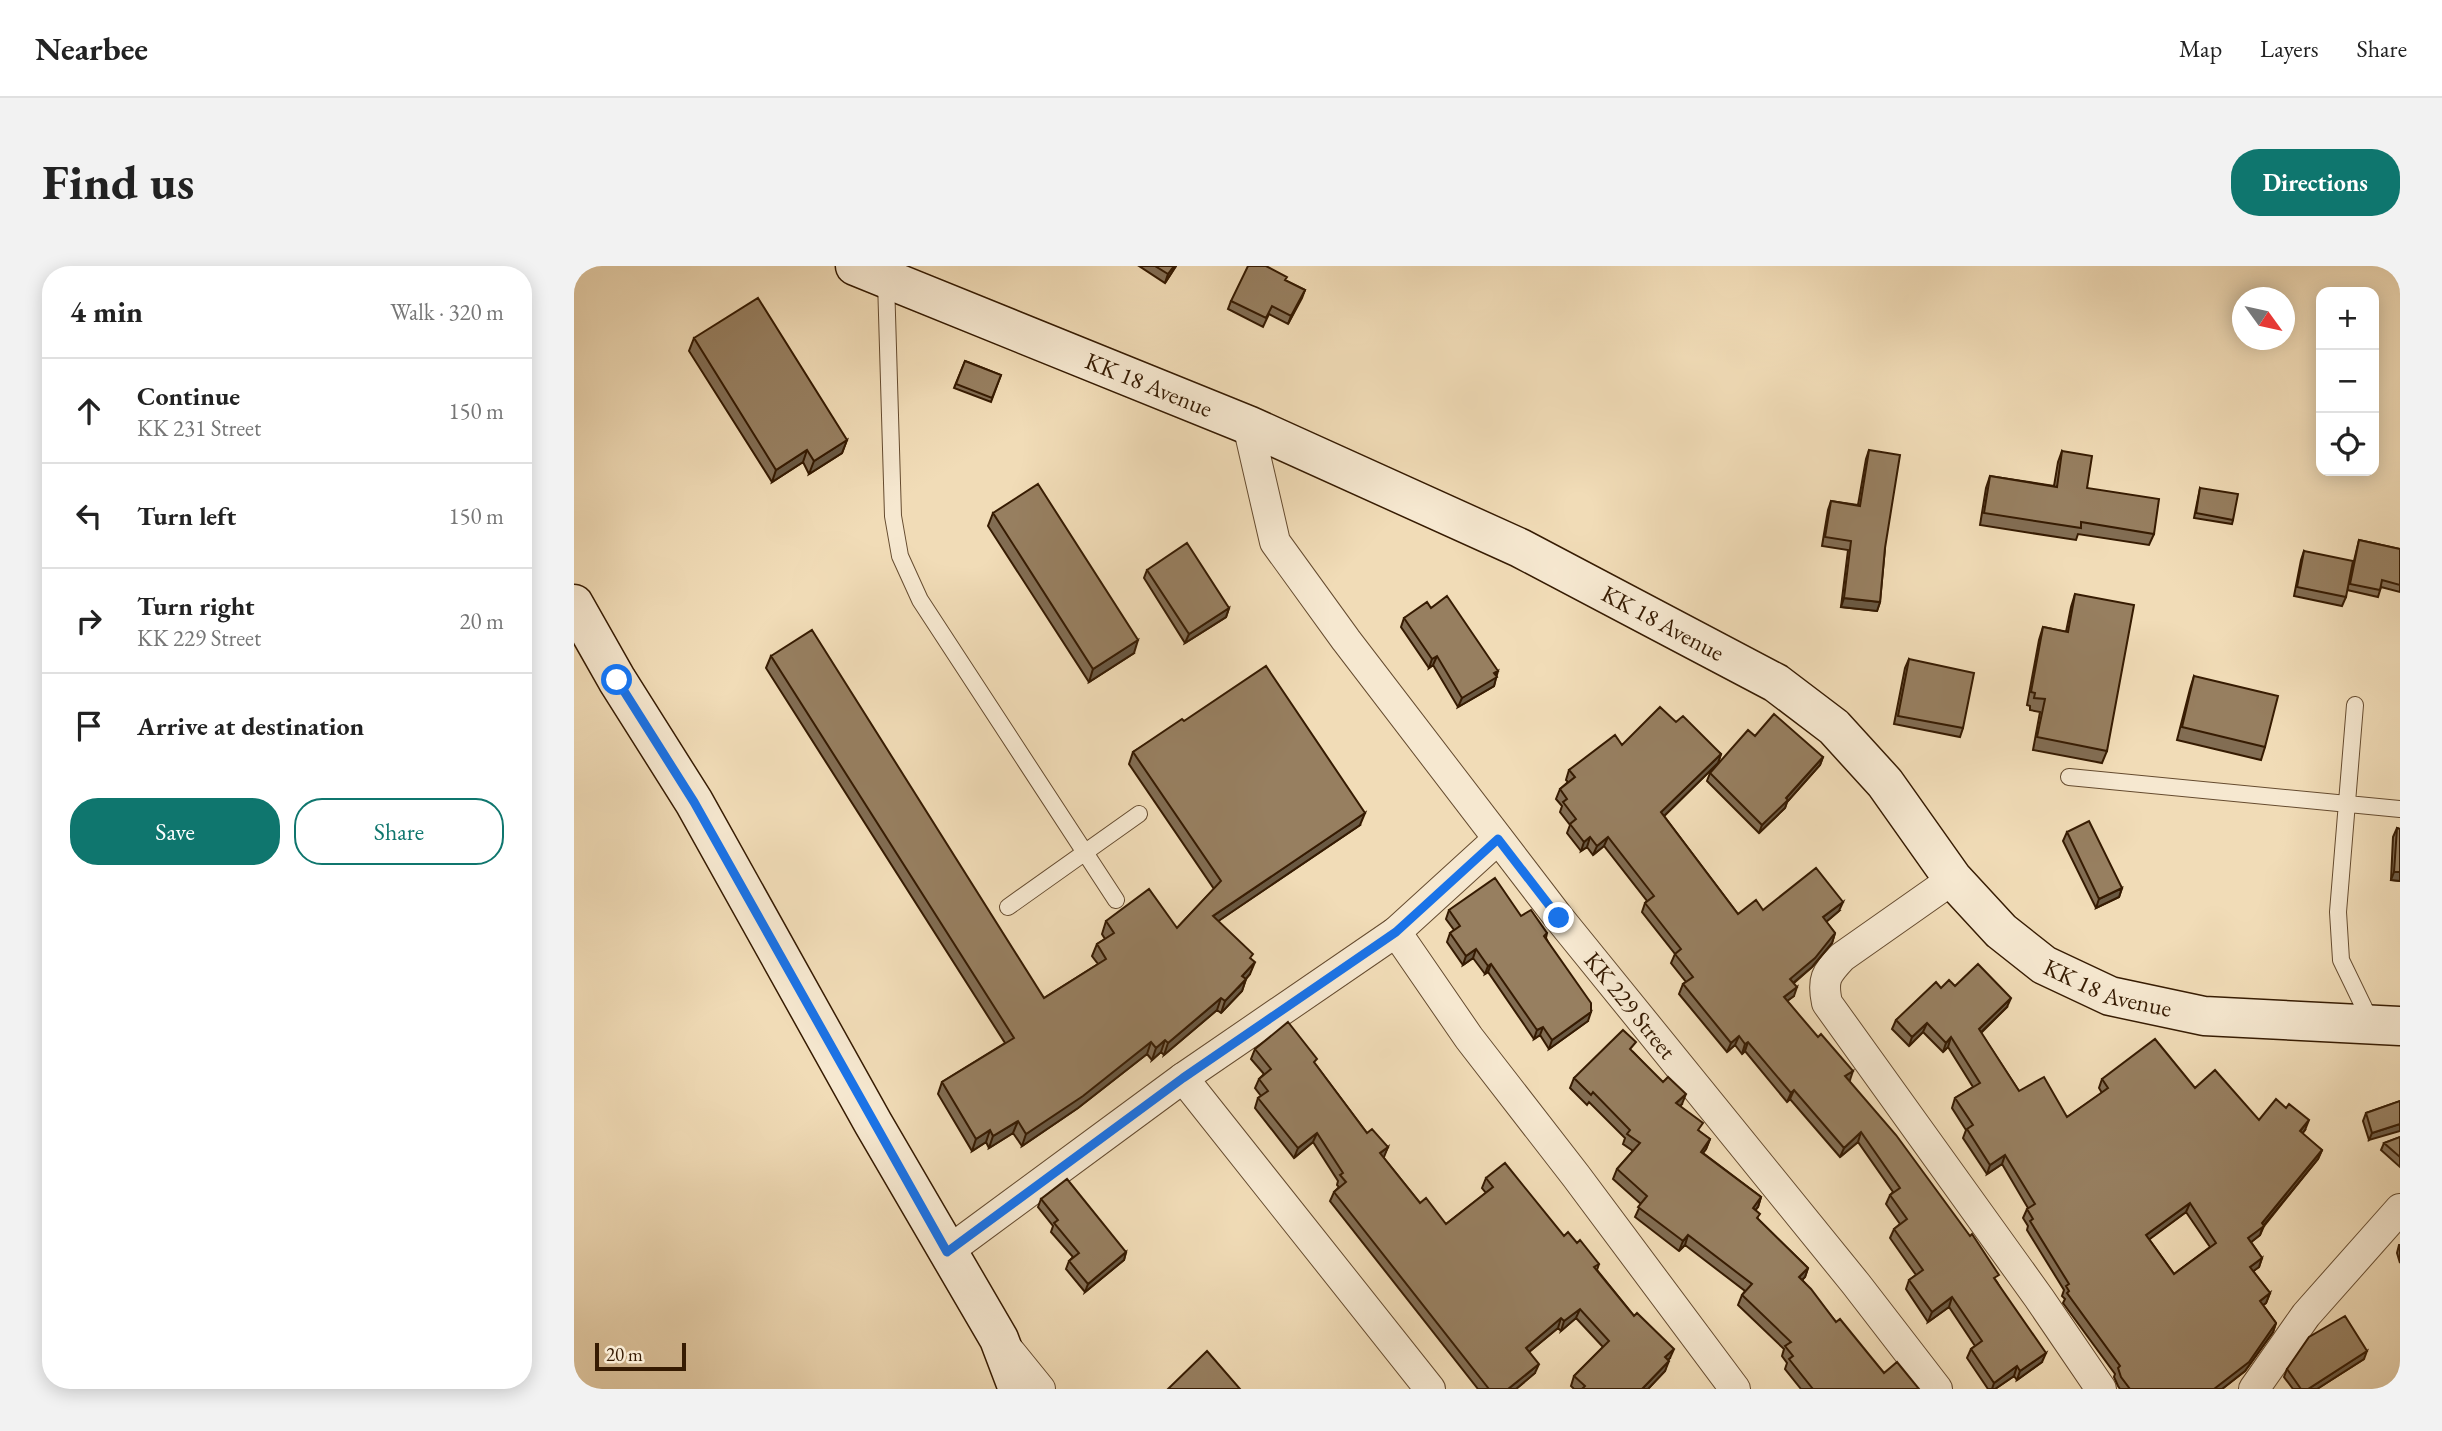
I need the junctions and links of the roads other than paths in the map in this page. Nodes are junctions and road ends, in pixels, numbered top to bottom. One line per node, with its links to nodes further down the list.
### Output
1 (871, 272): 2 (main road, KK 18 Avenue); 10 (lane)
2 (1248, 425): 9 (street, KK 229 Street); 11 (main road, KK 18 Avenue)
3 (574, 604): 18 (main road)
4 (2356, 705): 6 (lane)
5 (2069, 777): 6 (lane)
6 (2346, 803): 7 (lane); 15 (lane)
7 (2400, 808)
8 (1139, 814): 10 (lane)
9 (1498, 839): 14 (street); 24 (street, KK 229 Street)
10 (1085, 852): 12 (lane); 13 (lane)
11 (1953, 879): 15 (main road, KK 18 Avenue); 25 (street)
12 (1116, 900)
13 (1008, 907)
14 (1396, 932): 16 (street); 23 (street)
15 (2386, 1025)
16 (1183, 1078): 18 (street); 22 (street)
17 (2400, 1209): 26 (street)
18 (947, 1252): 19 (main road)
19 (999, 1339): 20 (main road); 21 (street)
20 (1018, 1389)
21 (1040, 1389)
22 (1430, 1389)
23 (1735, 1389)
24 (1937, 1389)
25 (2101, 1389)
26 (2254, 1389)

